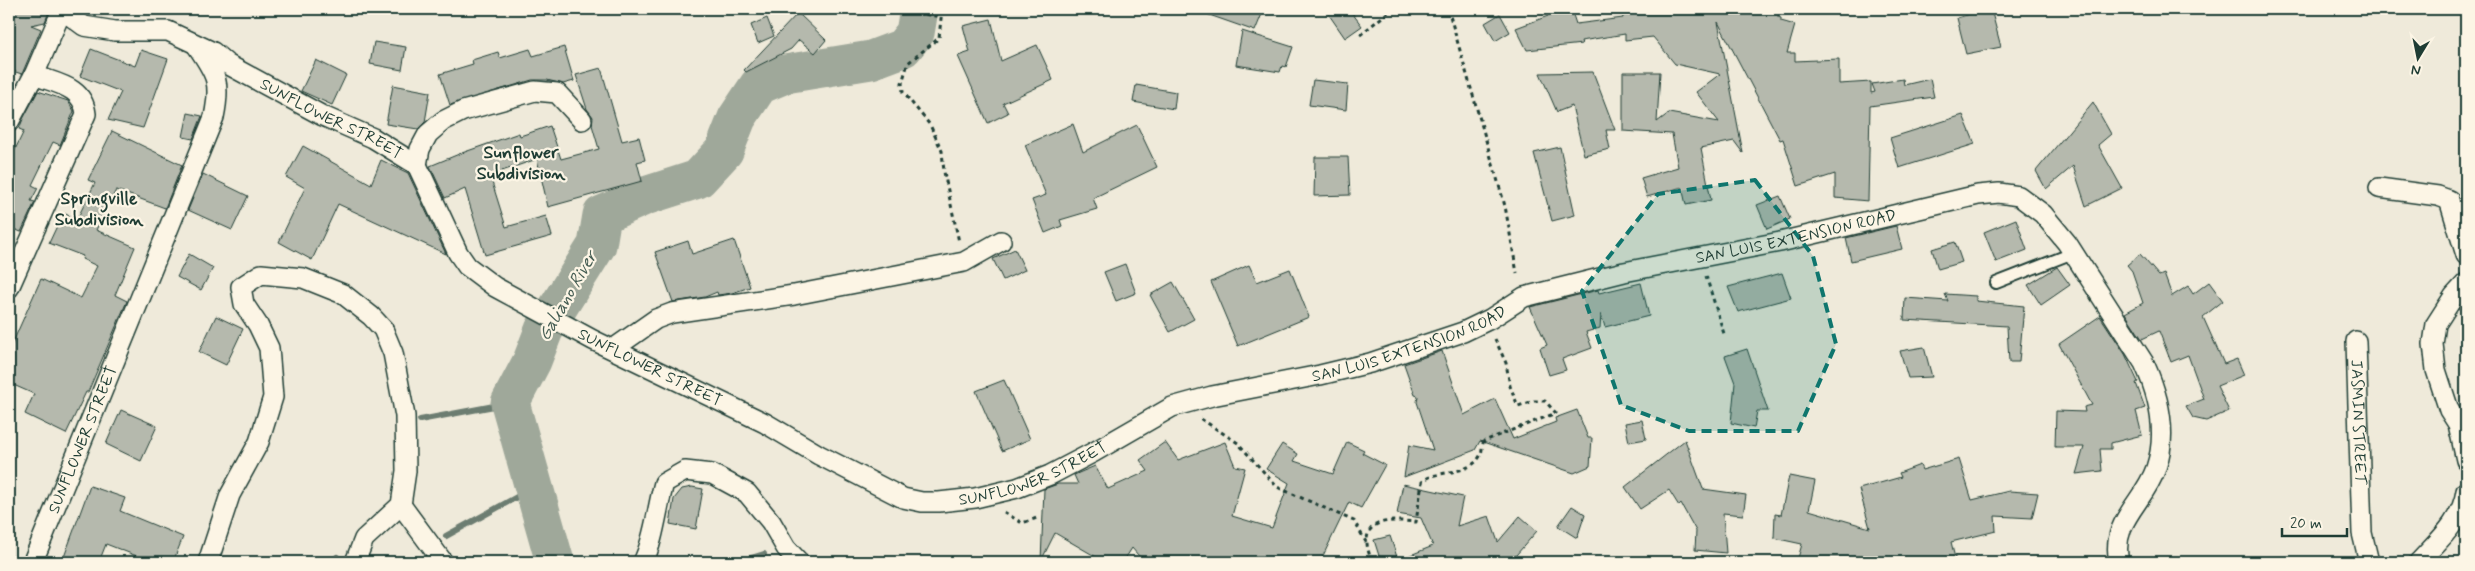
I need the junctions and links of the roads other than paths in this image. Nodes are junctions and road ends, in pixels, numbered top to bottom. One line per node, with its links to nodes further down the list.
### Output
1 (62, 9): 2 (street, SUNFLOWER STREET); 3 (street)
2 (195, 43): 6 (street, SUNFLOWER STREET); 20 (street, SUNFLOWER STREET)
3 (34, 75): 5 (street); 13 (street)
4 (582, 120): 6 (street)
5 (9, 122)
6 (417, 165): 15 (street, SUNFLOWER STREET)
7 (2379, 188): 10 (street)
8 (1001, 241): 15 (street)
9 (2073, 253): 11 (lane); 16 (street, SAN LUIS EXTENSION ROAD); 26 (street, SAN LUIS EXTENSION ROAD)
10 (2466, 255)
11 (1996, 283)
12 (2466, 283): 17 (street)
13 (9, 288)
14 (2356, 341): 27 (street, JASMIN STREET)
15 (613, 349): 16 (street, SUNFLOWER STREET)
16 (1172, 406)
17 (2466, 460)
18 (2466, 491): 28 (street)
19 (401, 505): 21 (street); 22 (street); 23 (street)
20 (34, 559)
21 (208, 562)
22 (355, 562)
23 (443, 562)
24 (643, 562): 25 (street)
25 (799, 562)
26 (2119, 562)
27 (2369, 562)
28 (2419, 562)

